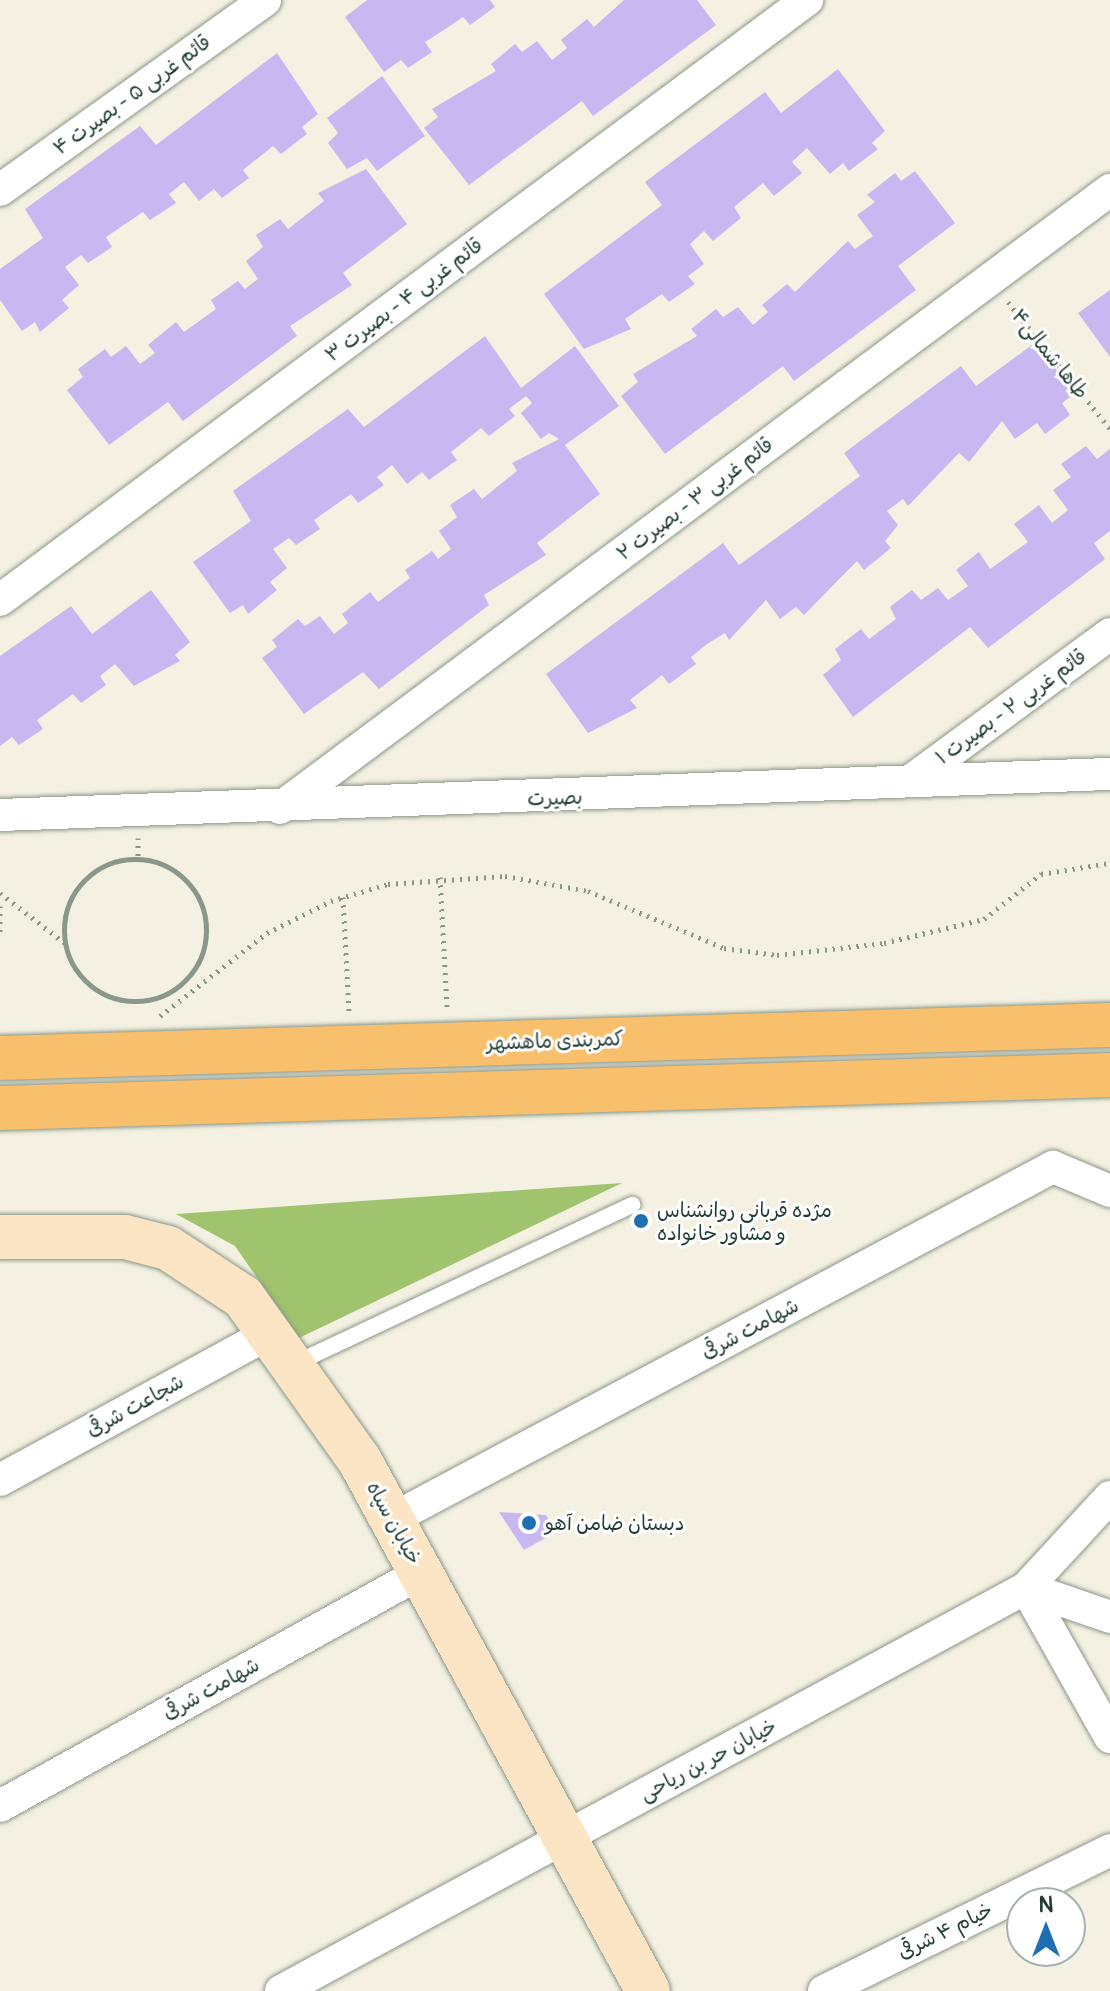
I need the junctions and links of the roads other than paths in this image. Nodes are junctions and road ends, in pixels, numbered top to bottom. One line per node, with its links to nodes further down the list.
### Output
1 (265, 0): 3 (street, قائم غربی ۵ - بصیرت ۴)
2 (801, 2): 5 (street, قائم غربی ۴ - بصیرت ۳)
3 (0, 190)
4 (1110, 190): 9 (street, قائم غربی ۳ - بصیرت ۲)
5 (0, 600)
6 (1110, 634): 8 (street, قائم غربی ۲ - بصیرت ۱)
7 (1110, 774): 8 (street, بصیرت)
8 (912, 780): 9 (street, بصیرت)
9 (280, 808): 10 (street, بصیرت)
10 (0, 815)
11 (1110, 1025): 12 (main road, کمربندی ماهشهر)
12 (0, 1058)
13 (1110, 1075): 14 (main road)
14 (0, 1108)
15 (1110, 1191): 21 (street, شهامت شرقی)
16 (632, 1205): 18 (lane)
17 (0, 1237): 18 (street, خیابان سپاه)
18 (282, 1348): 19 (street, شجاعت شرقی); 21 (street, خیابان سپاه)
19 (0, 1480)
20 (1110, 1497): 23 (street, خیابان حر بن ریاحی)
21 (392, 1519): 22 (street, خیابان سپاه)
22 (421, 1573): 26 (street, شهامت شرقی); 27 (street, خیابان سپاه)
23 (1026, 1588): 24 (street); 25 (street); 27 (street, خیابان حر بن ریاحی)
24 (1110, 1617)
25 (1110, 1737)
26 (0, 1806)
27 (565, 1838): 29 (street, خیابان حر بن ریاحی); 30 (street, خیابان سپاه)
28 (1110, 1850): 31 (street, خیام ۴ شرقی)
29 (281, 1991)
30 (648, 1991)
31 (824, 1991)

